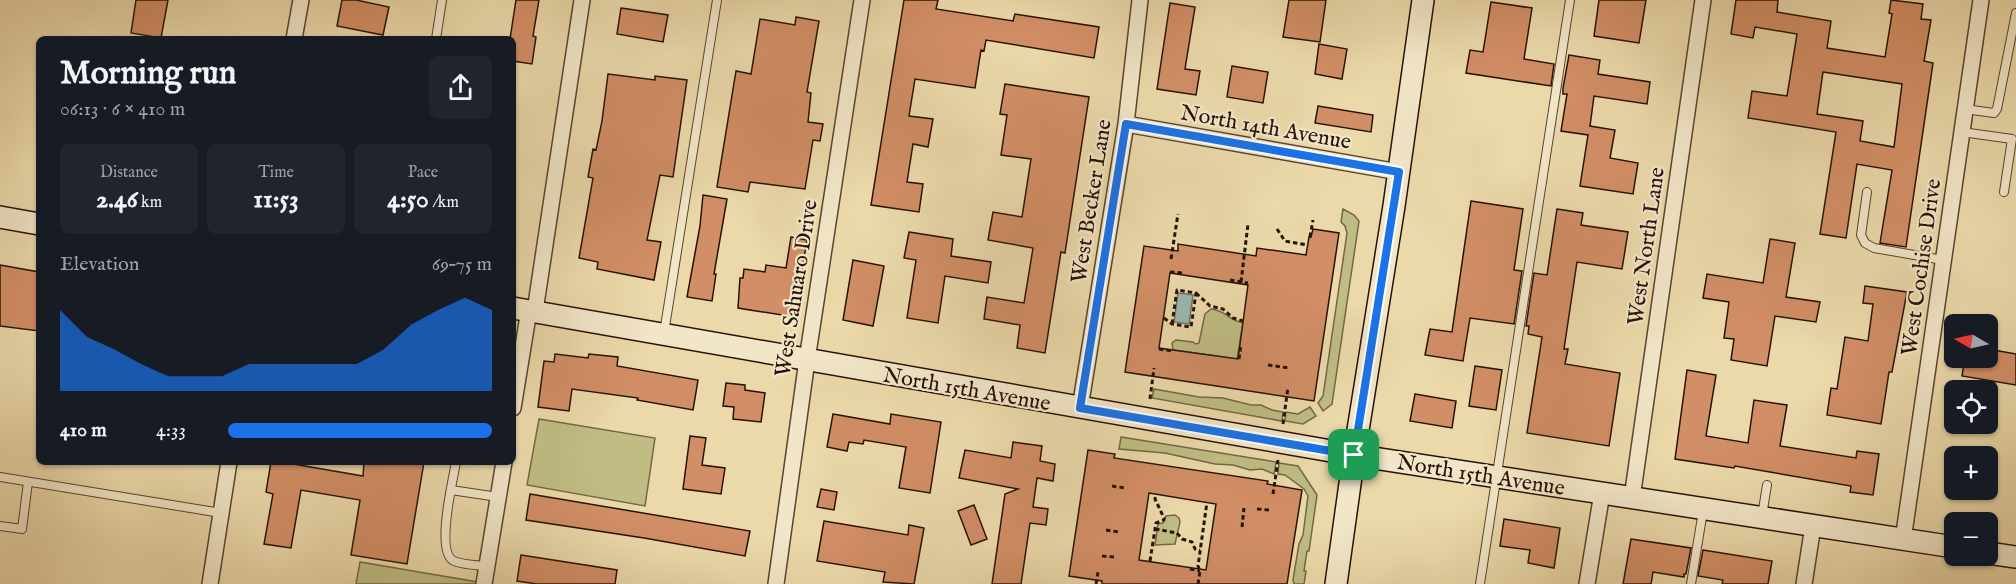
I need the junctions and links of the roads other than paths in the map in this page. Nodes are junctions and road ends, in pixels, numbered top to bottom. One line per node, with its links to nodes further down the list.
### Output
1 (301, 0): 13 (street)
2 (442, 0): 14 (lane)
3 (582, 0): 24 (street)
4 (717, 0): 25 (lane)
5 (862, 0): 26 (street, West Sahuaro Drive)
6 (1140, 0): 16 (street, West Becker Lane)
7 (1423, 0): 18 (street)
8 (1570, 0): 33 (lane)
9 (1703, 0): 40 (street, West North Lane)
10 (1981, 0): 15 (street, West Cochise Drive)
11 (2016, 13): 12 (lane)
12 (2015, 24): 15 (lane)
13 (295, 36)
14 (436, 36)
15 (1965, 109): 17 (street, West Cochise Drive)
16 (1126, 124): 18 (street, North 14th Avenue); 28 (street, West Becker Lane)
17 (1962, 132): 20 (lane); 23 (street, West Cochise Drive)
18 (1399, 172): 29 (street)
19 (1867, 192): 23 (lane)
20 (2004, 192)
21 (0, 217): 22 (street)
22 (36, 223)
23 (1943, 260): 46 (street, West Cochise Drive)
24 (526, 310): 25 (street, North 15th Avenue); 27 (street)
25 (664, 334): 26 (street, North 15th Avenue)
26 (807, 360): 28 (street, North 15th Avenue); 53 (street, West Sahuaro Drive)
27 (516, 385)
28 (1080, 408): 29 (street, North 15th Avenue)
29 (1354, 455): 33 (street, North 15th Avenue); 54 (street)
30 (229, 465): 42 (street)
31 (455, 465): 37 (lane)
32 (503, 465): 39 (street)
33 (1497, 476): 38 (street, North 15th Avenue); 55 (lane)
34 (0, 477): 35 (lane)
35 (28, 482): 42 (lane); 44 (lane)
36 (1767, 485): 43 (lane)
37 (451, 490): 39 (lane); 50 (lane)
38 (1602, 493): 40 (street, North 15th Avenue); 56 (street)
39 (498, 497): 50 (street)
40 (1632, 498): 41 (street, North 15th Avenue)
41 (1703, 509): 43 (street, North 15th Avenue); 57 (lane)
42 (221, 513): 51 (street)
43 (1761, 518): 45 (street, North 15th Avenue)
44 (0, 526)
45 (1814, 526): 46 (street, North 15th Avenue); 58 (street)
46 (1903, 540): 47 (street, North 15th Avenue)
47 (1944, 546)
48 (1998, 554): 49 (street)
49 (2016, 557)
50 (487, 566): 52 (street)
51 (210, 584)
52 (484, 584)
53 (776, 584)
54 (1336, 584)
55 (1480, 584)
56 (1587, 584)
57 (1691, 584)
58 (1804, 584)

